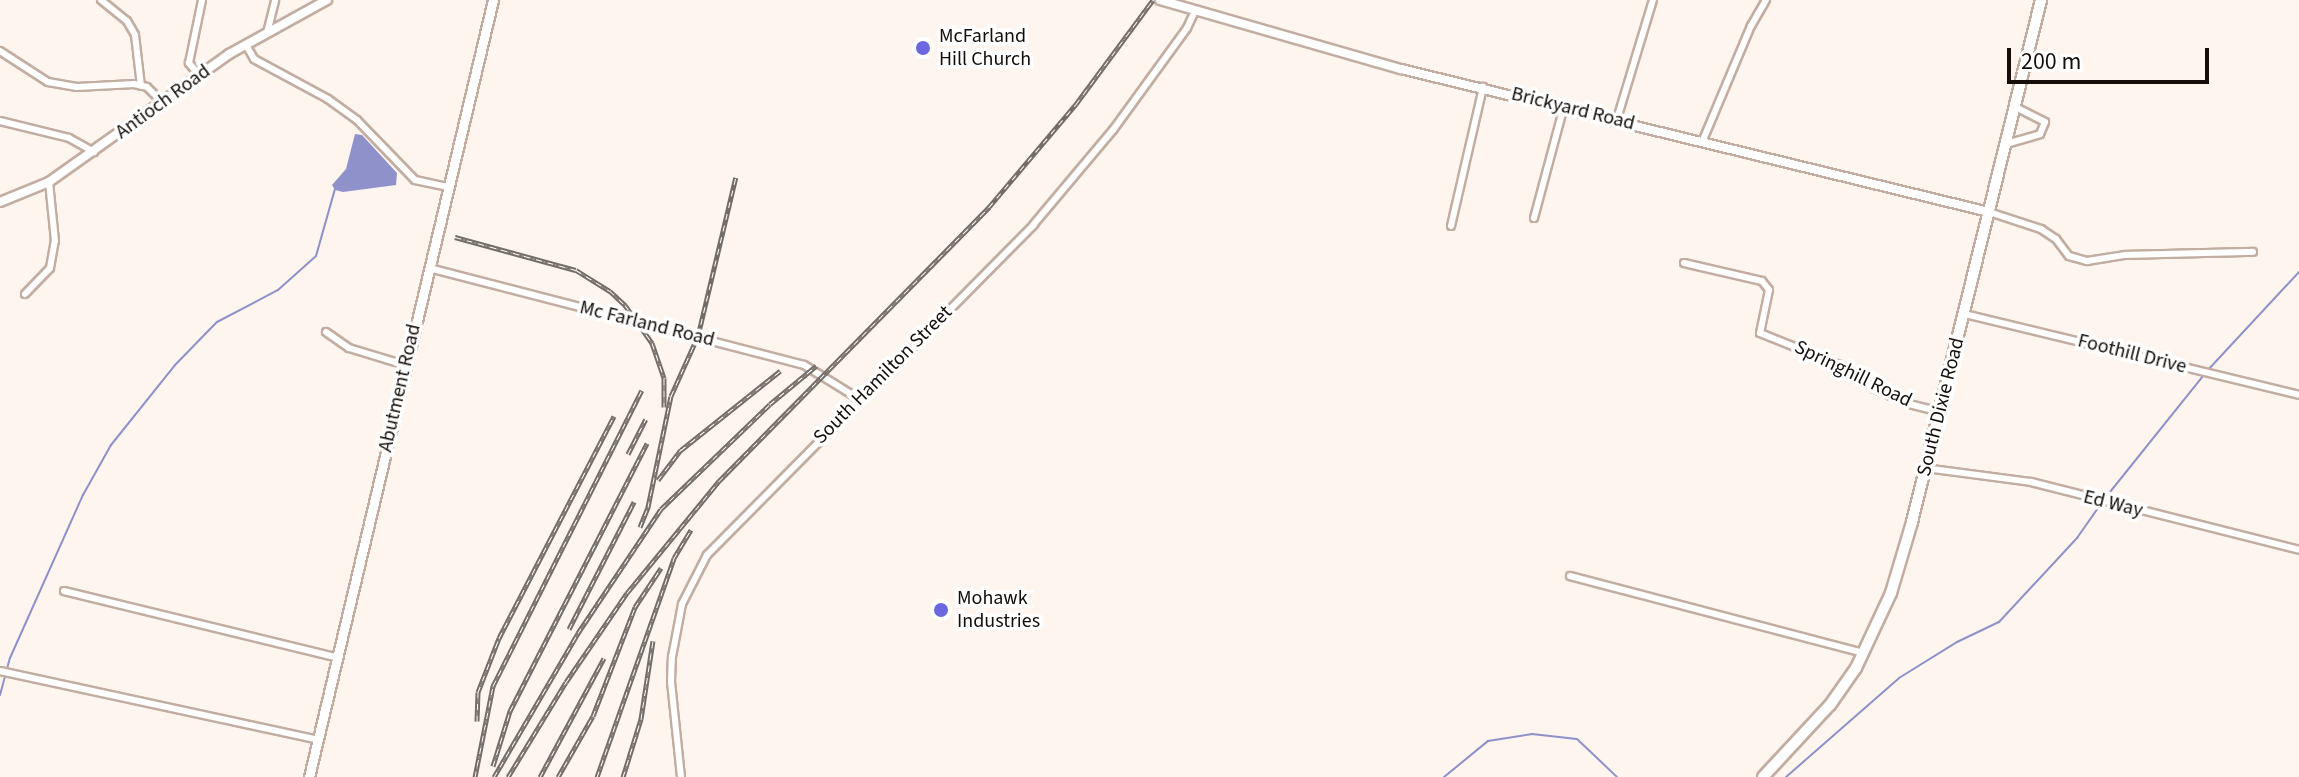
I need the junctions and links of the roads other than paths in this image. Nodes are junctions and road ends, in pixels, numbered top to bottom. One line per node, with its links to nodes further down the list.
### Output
1 (101, 0): 15 (street)
2 (202, 0): 14 (street)
3 (275, 0): 11 (street)
4 (327, 0): 11 (street, Antioch Road)
5 (493, 0): 26 (main road, Abutment Road)
6 (1160, 0): 10 (street, Brickyard Road)
7 (1653, 0): 20 (street)
8 (1766, 0): 22 (street)
9 (2041, 0): 19 (main road, South Dixie Road)
10 (1195, 11): 16 (street, Brickyard Road); 39 (street, South Hamilton Street)
11 (267, 33): 12 (street, Antioch Road)
12 (246, 45): 14 (street, Antioch Road); 26 (street)
13 (0, 51): 15 (street)
14 (199, 75): 17 (street, Antioch Road)
15 (141, 86): 17 (street)
16 (1483, 87): 18 (street, Brickyard Road); 30 (street)
17 (161, 101): 24 (street, Antioch Road)
18 (1564, 106): 20 (street, Brickyard Road); 29 (street)
19 (2015, 107): 23 (main road, South Dixie Road); 23 (street)
20 (1617, 119): 22 (street, Brickyard Road)
21 (0, 121): 24 (street)
22 (1703, 140): 28 (street, Brickyard Road)
23 (2006, 144): 28 (main road, South Dixie Road)
24 (94, 152): 25 (street, Antioch Road)
25 (49, 182): 27 (street, Antioch Road); 34 (street)
26 (447, 187): 33 (main road, Abutment Road)
27 (0, 202)
28 (1989, 212): 31 (street); 35 (main road, South Dixie Road)
29 (1534, 218)
30 (1451, 226)
31 (2253, 252)
32 (1684, 263): 40 (street, Springhill Road)
33 (427, 268): 37 (main road, Abutment Road); 39 (street, Mc Farland Road)
34 (25, 294)
35 (1965, 314): 38 (street, Foothill Drive); 40 (main road, South Dixie Road)
36 (326, 332): 37 (street)
37 (405, 365): 46 (main road, Abutment Road)
38 (2299, 395)
39 (859, 399): 50 (street, South Hamilton Street)
40 (1938, 411): 41 (main road, South Dixie Road)
41 (1925, 468): 42 (street, Ed Way); 45 (main road, South Dixie Road)
42 (2299, 550)
43 (1570, 576): 45 (street)
44 (64, 591): 46 (street)
45 (1864, 653): 51 (main road, South Dixie Road)
46 (339, 658): 48 (main road, Abutment Road)
47 (0, 671): 48 (street)
48 (319, 740): 49 (main road, Abutment Road)
49 (309, 777)
50 (681, 777)
51 (1763, 777)

